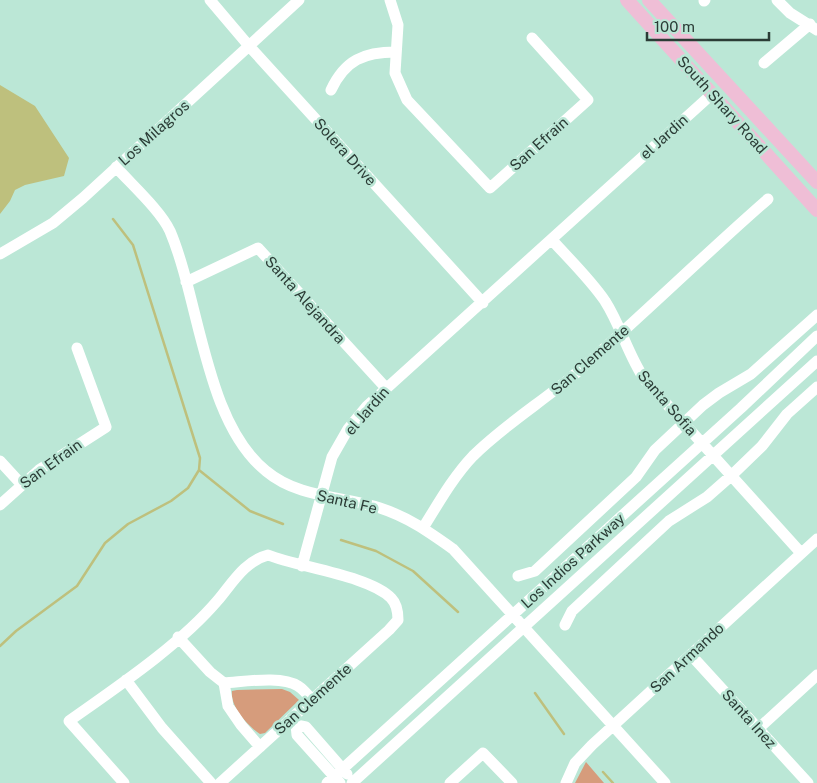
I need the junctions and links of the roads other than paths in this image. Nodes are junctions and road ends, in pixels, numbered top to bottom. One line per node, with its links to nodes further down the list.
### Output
1 (210, 0): 9 (street, Solera Drive)
2 (299, 0): 9 (street, Los Milagros)
3 (390, 0): 10 (street)
4 (626, 0): 13 (main road, South Shary Road)
5 (649, 0): 15 (main road, South Shary Road)
6 (777, 0): 7 (street)
7 (813, 27): 11 (street)
8 (532, 38): 10 (street, San Efrain)
9 (249, 46): 14 (street, Los Milagros); 21 (street, Solera Drive)
10 (396, 52): 12 (street)
11 (764, 63)
12 (331, 90)
13 (712, 94): 17 (main road, South Shary Road); 18 (street, el Jardin)
14 (116, 167): 19 (street, Los Milagros); 20 (street, Santa Fe)
15 (817, 182)
16 (768, 199): 23 (street, San Clemente)
17 (817, 210)
18 (552, 240): 21 (street, el Jardin); 23 (street, Santa Sofia)
19 (0, 254)
20 (186, 282): 28 (street, Santa Alejandra); 35 (street, Santa Fe)
21 (483, 303): 28 (street, el Jardin)
22 (817, 314): 29 (street)
23 (621, 333): 29 (street, Santa Sofia); 37 (street, San Clemente)
24 (817, 336): 30 (street, Los Indios Parkway)
25 (77, 348): 34 (street, San Efrain)
26 (817, 361): 31 (street, Los Indios Parkway)
27 (817, 387): 33 (street)
28 (386, 388): 35 (street, el Jardin)
29 (684, 423): 30 (street, Santa Sofia); 41 (street)
30 (703, 444): 31 (street, Santa Sofia); 42 (street, Los Indios Parkway)
31 (713, 454): 33 (street, Santa Sofia); 44 (street, Los Indios Parkway)
32 (0, 461): 34 (street)
33 (732, 475): 39 (street, Santa Sofia); 43 (street)
34 (22, 485): 36 (street, San Efrain)
35 (321, 496): 37 (street, Santa Fe); 40 (street, el Jardin)
36 (0, 505)
37 (423, 528): 42 (street, Santa Fe)
38 (817, 539): 39 (street, San Armando)
39 (802, 553): 46 (street, San Armando)
40 (302, 566): 45 (street); 50 (street, San Clemente)
41 (518, 576)
42 (512, 616): 44 (street, Santa Fe); 55 (street, Los Indios Parkway)
43 (565, 625)
44 (523, 628): 52 (street, Santa Fe); 56 (street, Los Indios Parkway)
45 (178, 637): 48 (street); 49 (street)
46 (691, 655): 52 (street, San Armando); 53 (street, Santa Inez)
47 (817, 675): 53 (street)
48 (126, 680): 57 (street); 58 (street)
49 (224, 683): 50 (street); 54 (street)
50 (312, 700): 51 (street, San Clemente)
51 (294, 722): 54 (street, San Clemente); 55 (street)
52 (613, 726): 62 (street, San Armando); 63 (street, Santa Fe)
53 (758, 729): 64 (street, Santa Inez)
54 (260, 747): 59 (street, San Clemente)
55 (336, 778): 56 (street)
56 (353, 782)
57 (124, 783)
58 (211, 783)
59 (220, 783)
60 (450, 783): 61 (street)
61 (512, 783)
62 (566, 783)
63 (665, 783)
64 (808, 783)

